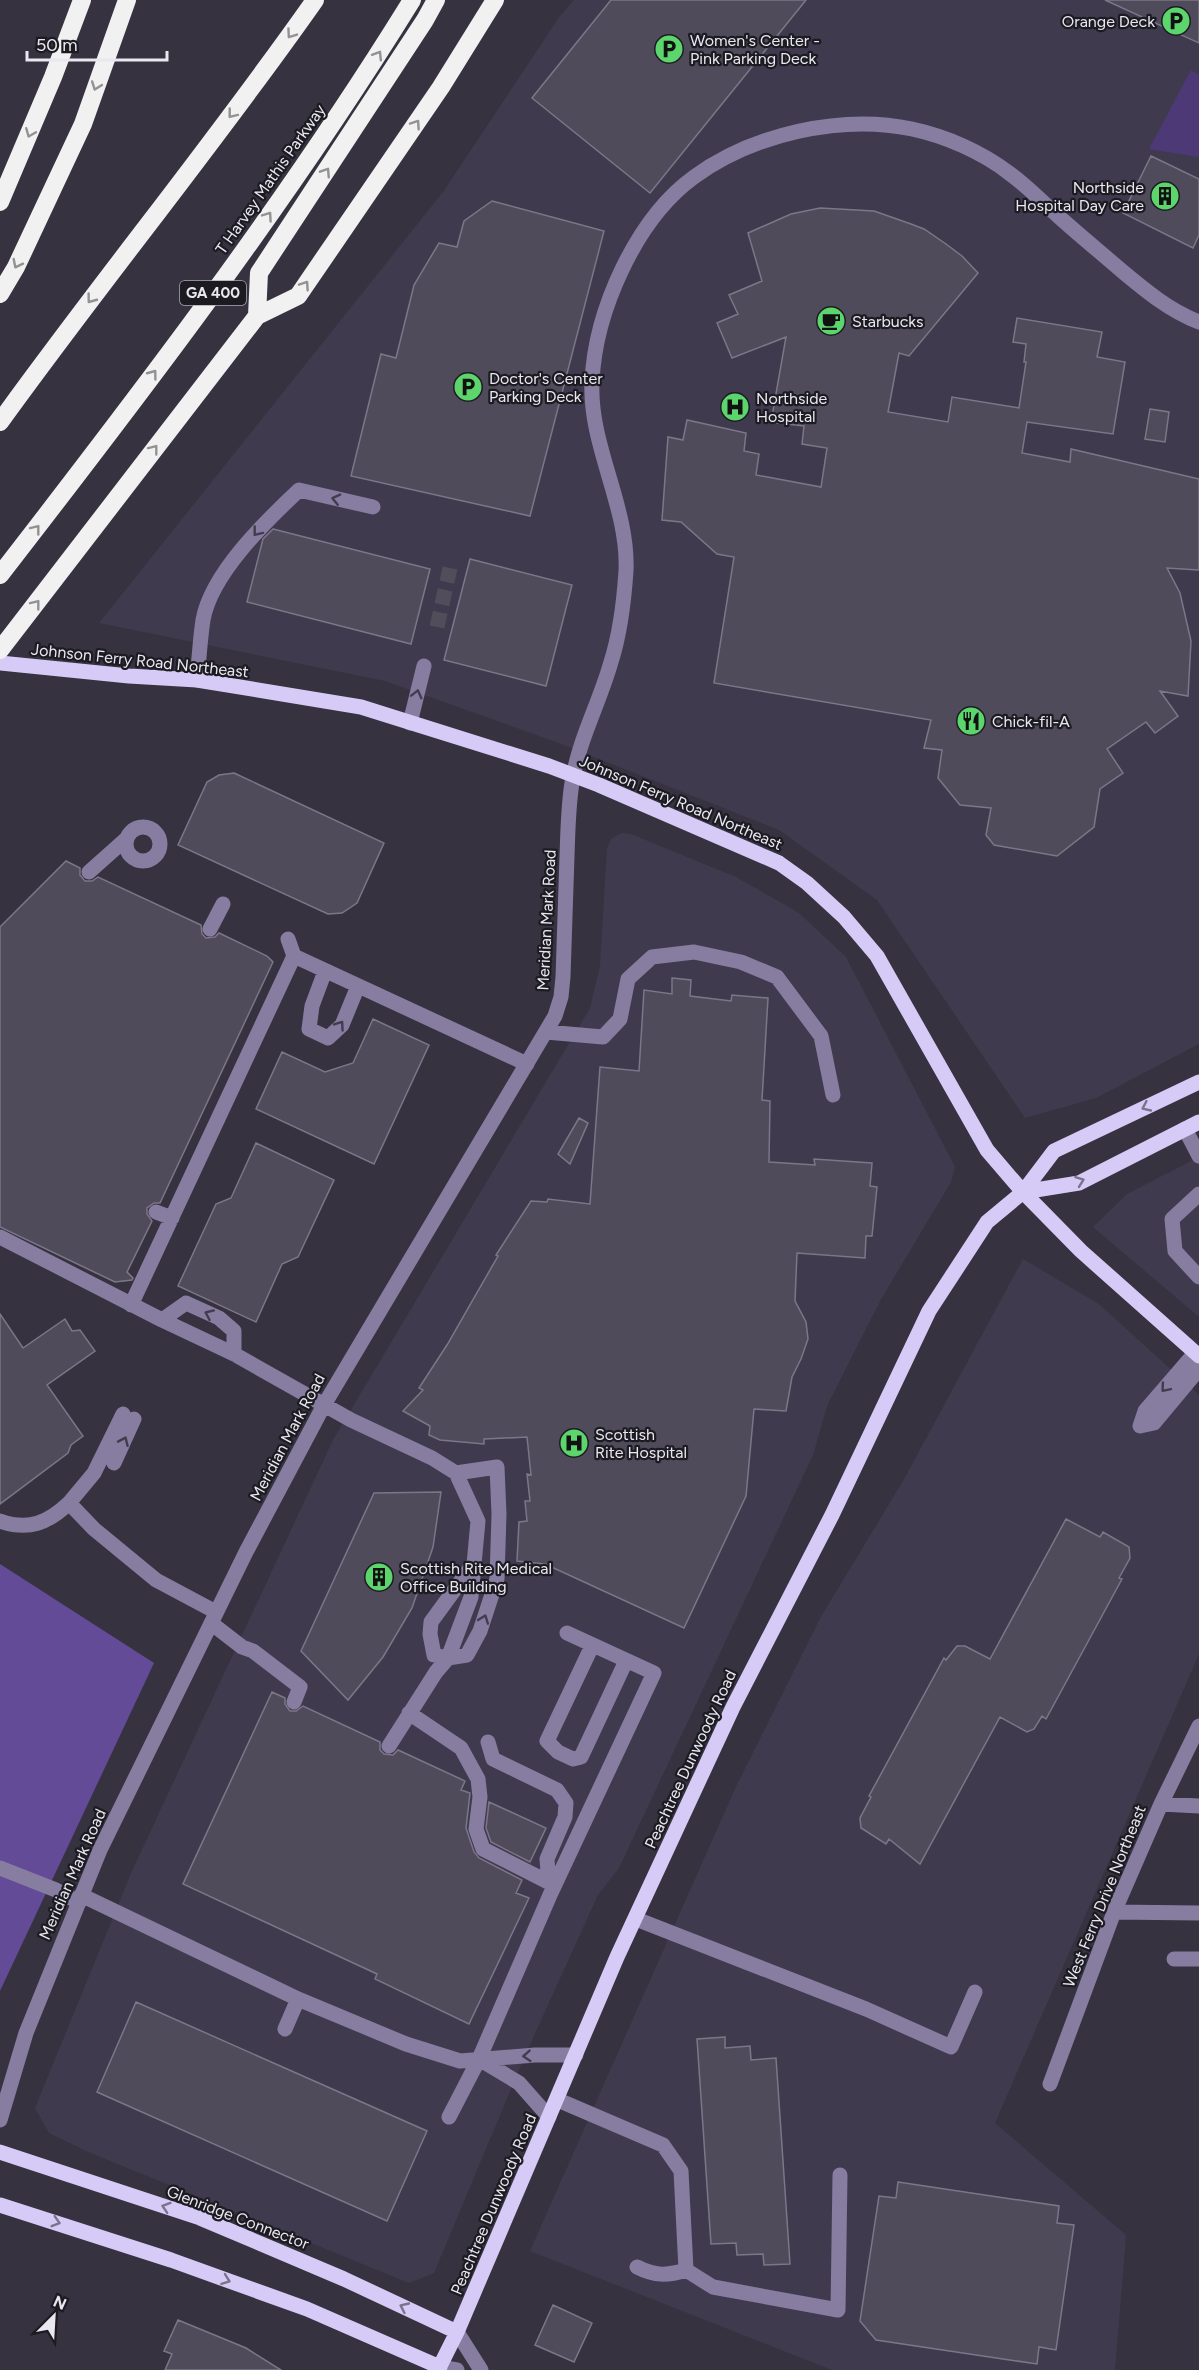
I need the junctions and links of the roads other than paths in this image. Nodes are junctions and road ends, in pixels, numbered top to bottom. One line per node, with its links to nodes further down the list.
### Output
1 (82, 0): 7 (highway, one-way to 7)
2 (315, 0): 11 (highway, one-way to 11)
3 (412, 0): 13 (highway, T Harvey Mathis Parkway / GA 400, one-way to 3)
4 (436, 0): 9 (highway, one-way to 4)
5 (495, 0): 9 (highway, one-way to 5)
6 (125, 6): 8 (highway, one-way to 8)
7 (0, 202)
8 (0, 294)
9 (257, 316): 14 (highway, one-way to 9)
10 (1199, 322): 19 (street, Meridian Mark Road)
11 (0, 422)
12 (373, 507): 17 (street, one-way to 17)
13 (0, 575)
14 (0, 650)
15 (0, 663): 17 (main road, Johnson Ferry Road Northeast)
16 (424, 666): 18 (street, one-way to 16)
17 (197, 680): 18 (main road, Johnson Ferry Road Northeast)
18 (410, 723): 19 (main road, Johnson Ferry Road Northeast)
19 (573, 775): 28 (street, Meridian Mark Road); 34 (main road, Johnson Ferry Road Northeast)
20 (126, 839): 21 (street)
21 (89, 872)
22 (223, 904): 23 (street)
23 (210, 929)
24 (288, 939): 25 (street)
25 (294, 956): 26 (street); 37 (street)
26 (325, 970): 27 (street); 27 (street, one-way to 27)
27 (358, 986): 29 (street)
28 (546, 1032): 29 (street, Meridian Mark Road); 31 (street)
29 (527, 1064): 45 (street, Meridian Mark Road)
30 (1199, 1082): 34 (main road, Peachtree Dunwoody Road, one-way to 34)
31 (833, 1095)
32 (1192, 1125): 33 (street); 34 (main road, one-way to 32)
33 (1199, 1156)
34 (1023, 1192): 43 (main road, Johnson Ferry Road Northeast); 68 (main road, Peachtree Dunwoody Road)
35 (1199, 1194): 39 (street)
36 (156, 1212): 37 (street)
37 (172, 1218): 40 (street)
38 (0, 1237): 40 (street)
39 (1199, 1277)
40 (131, 1305): 41 (street)
41 (162, 1320): 42 (street); 42 (street, one-way to 41)
42 (234, 1354): 45 (street)
43 (1197, 1354): 44 (street, one-way to 44)
44 (1199, 1369)
45 (324, 1405): 47 (street); 51 (street, Meridian Mark Road)
46 (128, 1416): 48 (street)
47 (456, 1473): 50 (street); 54 (street, one-way to 47)
48 (69, 1503): 49 (street); 51 (street)
49 (0, 1521)
50 (476, 1560): 54 (street); 54 (street)
51 (214, 1618): 56 (street); 65 (street, Meridian Mark Road)
52 (567, 1633): 53 (street)
53 (592, 1646): 55 (street); 55 (street)
54 (448, 1658): 57 (street)
55 (626, 1661): 64 (street)
56 (294, 1702)
57 (409, 1713): 60 (street); 64 (street)
58 (1199, 1726): 61 (street, West Ferry Drive Northeast)
59 (488, 1742): 64 (street)
60 (390, 1746)
61 (1161, 1804): 62 (street); 66 (street, West Ferry Drive Northeast)
62 (1199, 1806)
63 (0, 1868): 65 (street)
64 (557, 1881): 75 (street)
65 (80, 1898): 72 (street); 80 (street, Meridian Mark Road)
66 (1114, 1912): 67 (street); 76 (street, West Ferry Drive Northeast)
67 (1199, 1912)
68 (636, 1919): 71 (street); 74 (main road, Peachtree Dunwoody Road)
69 (1174, 1959): 70 (street)
70 (1199, 1959)
71 (975, 1992)
72 (298, 1999): 73 (street); 75 (street)
73 (285, 2029)
74 (576, 2055): 75 (street, one-way to 75); 77 (main road, Peachtree Dunwoody Road)
75 (479, 2060): 78 (street); 79 (street)
76 (1050, 2084)
77 (558, 2100): 79 (main road, Peachtree Dunwoody Road); 85 (street)
78 (449, 2117)
79 (549, 2117): 86 (main road, Peachtree Dunwoody Road)
80 (0, 2120)
81 (0, 2152): 86 (main road, Glenridge Connector, one-way to 81)
82 (840, 2175): 85 (street)
83 (0, 2205): 87 (main road, one-way to 87)
84 (637, 2267): 85 (street)
85 (686, 2270)
86 (457, 2332): 87 (main road, Peachtree Dunwoody Road); 89 (street)
87 (439, 2368): 88 (street)
88 (457, 2370)
89 (481, 2370)

